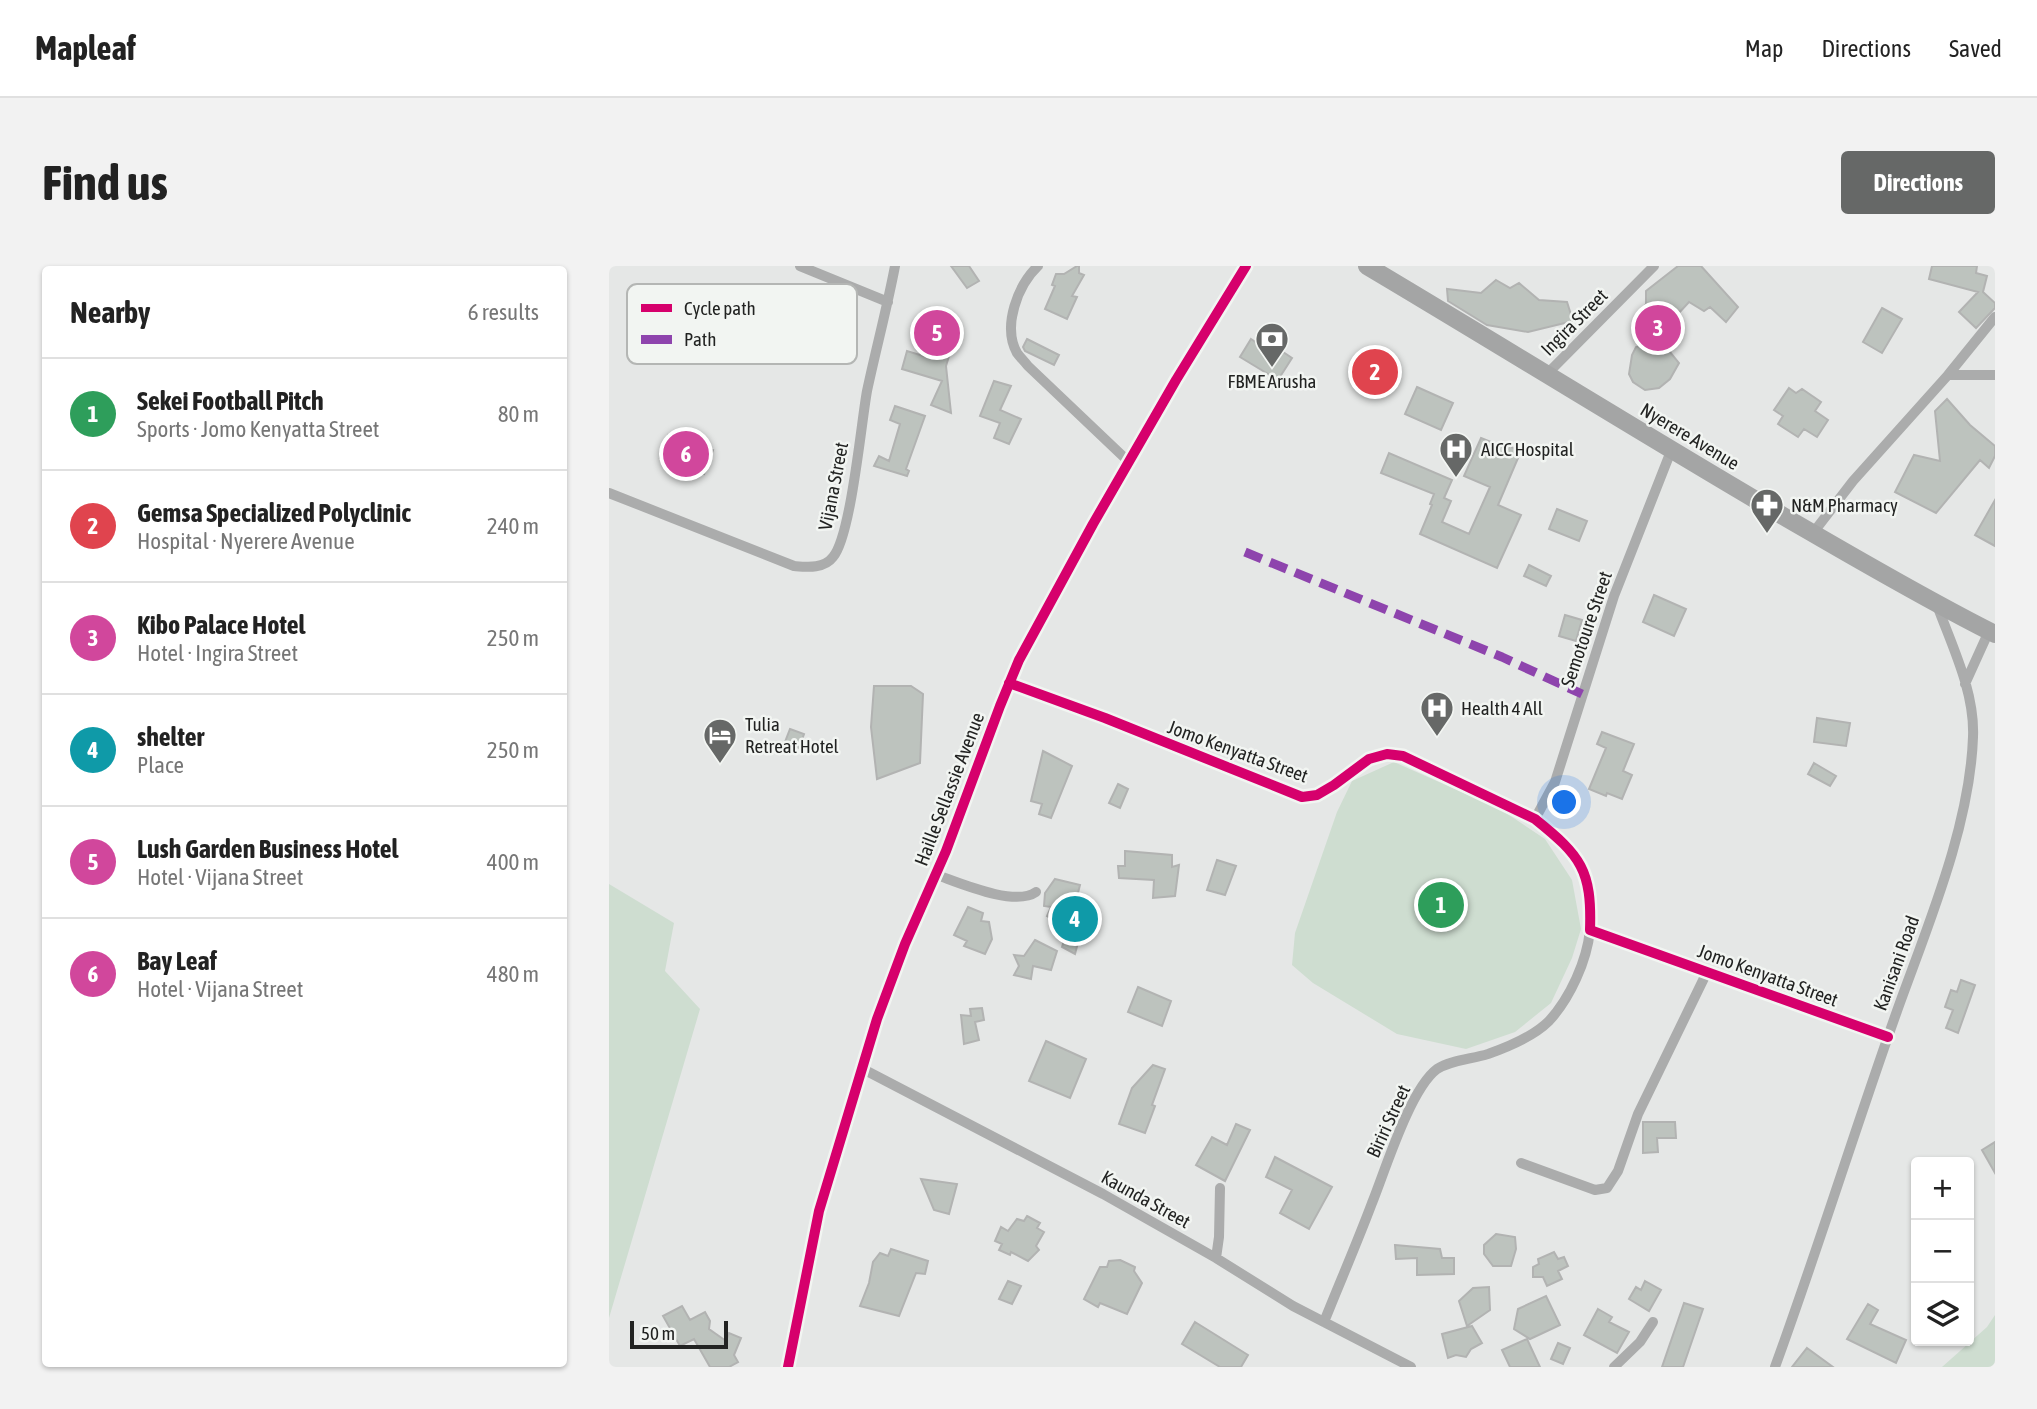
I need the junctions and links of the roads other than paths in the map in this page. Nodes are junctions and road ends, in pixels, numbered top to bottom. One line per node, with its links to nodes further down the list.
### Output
1 (800, 266): 7 (street)
2 (895, 266): 9 (street, Vijana Street)
3 (1038, 266): 15 (street)
4 (1246, 266): 15 (street, Haille Sellassie Avenue)
5 (1367, 266): 11 (main road, Nyerere Avenue)
6 (1654, 266): 11 (street, Ingira Street)
7 (844, 284)
8 (857, 289): 9 (street)
9 (888, 302): 16 (street, Vijana Street)
10 (1995, 317): 12 (street)
11 (1548, 373): 14 (main road, Nyerere Avenue)
12 (1948, 375): 13 (street); 17 (street)
13 (1995, 375)
14 (1671, 451): 17 (main road, Nyerere Avenue); 22 (street, Semotoure Street)
15 (1129, 463): 20 (street, Haille Sellassie Avenue)
16 (609, 493)
17 (1813, 533): 18 (main road, Nyerere Avenue)
18 (1937, 605): 19 (main road, Nyerere Avenue); 21 (street, Kanisani Road)
19 (1992, 633): 21 (street)
20 (1009, 683): 22 (street, Jomo Kenyatta Street); 23 (street, Haille Sellassie Avenue)
21 (1965, 684): 27 (street, Kanisani Road)
22 (1535, 819): 25 (street, Jomo Kenyatta Street)
23 (937, 875): 24 (street); 28 (street, Haille Sellassie Avenue)
24 (1036, 892)
25 (1590, 930): 26 (street, Jomo Kenyatta Street); 32 (street, Biriri Street)
26 (1707, 972): 27 (street, Jomo Kenyatta Street); 29 (street)
27 (1888, 1037): 37 (street, Kanisani Road)
28 (861, 1068): 31 (street, Kaunda Street); 34 (street, Haille Sellassie Avenue)
29 (1521, 1163)
30 (1220, 1188): 31 (street)
31 (1216, 1258): 32 (street, Kaunda Street)
32 (1324, 1322): 35 (street, Kaunda Street)
33 (1653, 1322): 36 (street)
34 (788, 1367)
35 (1411, 1367)
36 (1614, 1367)
37 (1775, 1367)

